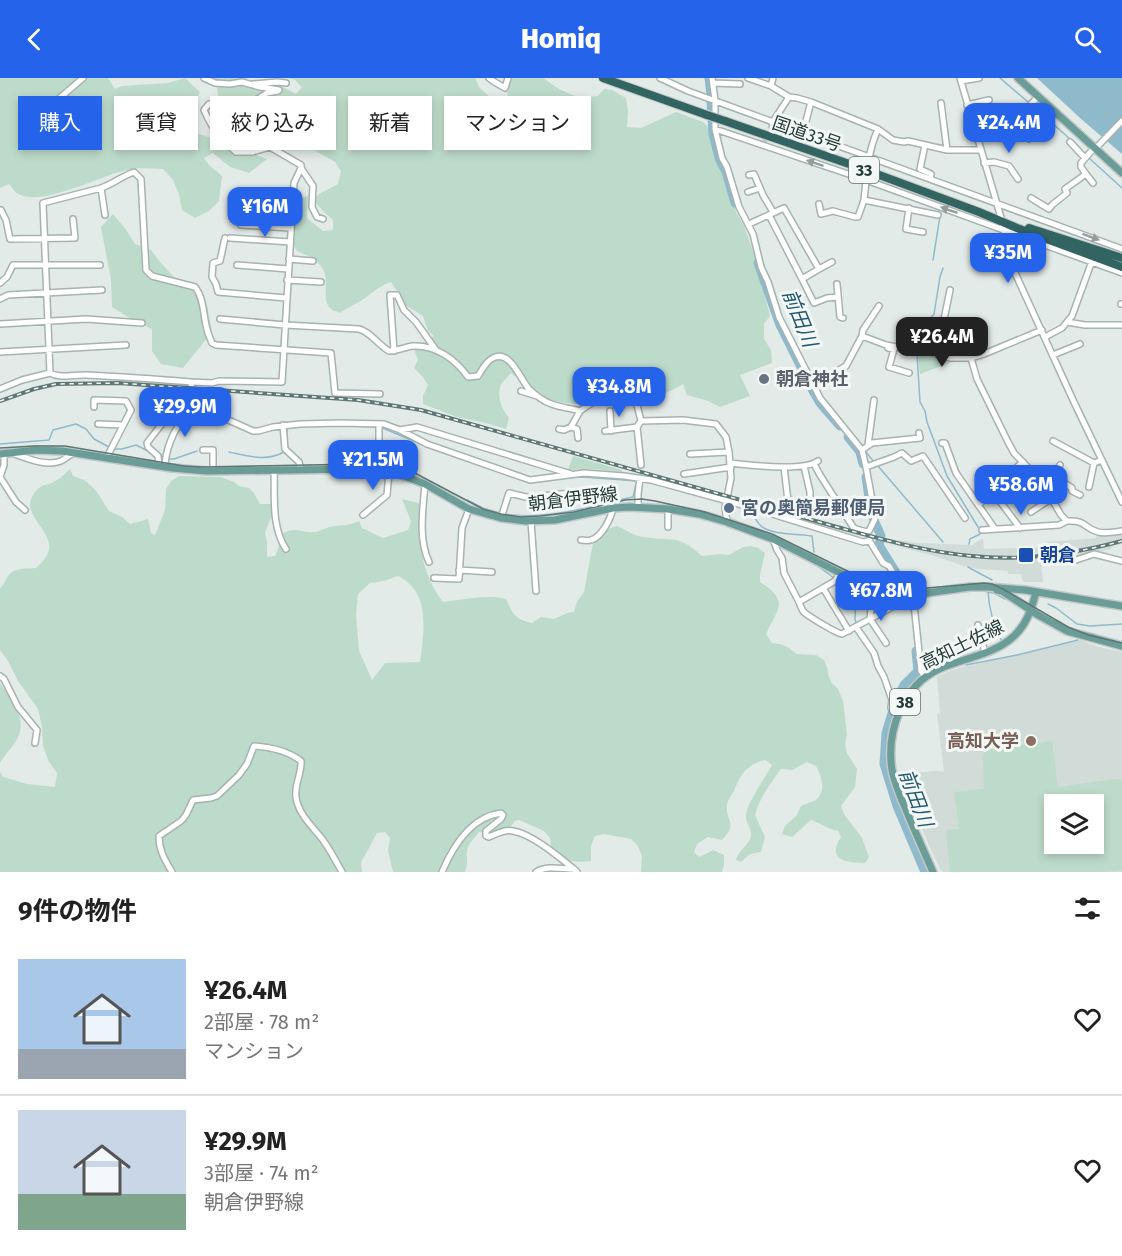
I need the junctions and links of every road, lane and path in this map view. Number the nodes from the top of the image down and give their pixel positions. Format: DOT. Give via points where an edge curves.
graph roads {
  1 [pos="83,78"];
  2 [pos="204,78"];
  3 [pos="489,78"];
  4 [pos="508,78"];
  5 [pos="603,78"];
  6 [pos="660,78"];
  7 [pos="748,78"];
  8 [pos="773,78"];
  9 [pos="979,78"];
  10 [pos="1018,78"];
  11 [pos="712,80"];
  12 [pos="960,80"];
  13 [pos="286,83"];
  14 [pos="249,84"];
  15 [pos="740,84"];
  16 [pos="771,86"];
  17 [pos="62,96"];
  18 [pos="789,97"];
  19 [pos="1038,97"];
  20 [pos="715,100"];
  21 [pos="989,100"];
  22 [pos="811,102"];
  23 [pos="941,103"];
  24 [pos="968,105"];
  25 [pos="995,113"];
  26 [pos="806,121"];
  27 [pos="972,121"];
  28 [pos="1122,121"];
  29 [pos="772,122"];
  30 [pos="715,129"];
  31 [pos="878,129"];
  32 [pos="1002,131"];
  33 [pos="977,138"];
  34 [pos="1029,140"];
  35 [pos="1070,142"];
  36 [pos="925,146"];
  37 [pos="1096,148"];
  38 [pos="947,150"];
  39 [pos="980,150"];
  40 [pos="868,158"];
  41 [pos="1084,158"];
  42 [pos="984,163"];
  43 [pos="301,168"];
  44 [pos="867,171"];
  45 [pos="1122,173"];
  46 [pos="1086,174"];
  47 [pos="749,175"];
  48 [pos="930,179"];
  49 [pos="1018,179"];
  50 [pos="866,180"];
  51 [pos="1093,183"];
  52 [pos="101,188"];
  53 [pos="760,188"];
  54 [pos="748,192"];
  55 [pos="1031,198"];
  56 [pos="864,200"];
  57 [pos="996,203"];
  58 [pos="819,204"];
  59 [pos="909,208"];
  60 [pos="1,210"];
  61 [pos="771,214"];
  62 [pos="105,215"];
  63 [pos="938,215"];
  64 [pos="74,219"];
  65 [pos="323,219"];
  66 [pos="1002,221"];
  67 [pos="749,224"];
  68 [pos="241,225"];
  69 [pos="290,228"];
  70 [pos="1004,231"];
  71 [pos="923,232"];
  72 [pos="45,238"];
  73 [pos="290,242"];
  74 [pos="1122,249"];
  75 [pos="1122,258"];
  76 [pos="289,260"];
  77 [pos="313,261"];
  78 [pos="1092,261"];
  79 [pos="832,262"];
  80 [pos="46,265"];
  81 [pos="100,265"];
  82 [pos="237,265"];
  83 [pos="1122,267"];
  84 [pos="288,269"];
  85 [pos="819,269"];
  86 [pos="1122,273"];
  87 [pos="802,279"];
  88 [pos="287,280"];
  89 [pos="321,282"];
  90 [pos="0,283"];
  91 [pos="837,284"];
  92 [pos="102,290"];
  93 [pos="950,290"];
  94 [pos="47,293"];
  95 [pos="838,297"];
  96 [pos="286,298"];
  97 [pos="0,299"];
  98 [pos="879,306"];
  99 [pos="843,318"];
  100 [pos="220,319"];
  101 [pos="48,321"];
  102 [pos="142,322"];
  103 [pos="1067,322"];
  104 [pos="0,324"];
  105 [pos="285,325"];
  106 [pos="1122,325"];
  107 [pos="1042,330"];
  108 [pos="969,332"];
  109 [pos="862,337"];
  110 [pos="1045,337"];
  111 [pos="1080,344"];
  112 [pos="126,345"];
  113 [pos="50,350"];
  114 [pos="436,350"];
  115 [pos="284,351"];
  116 [pos="394,351"];
  117 [pos="0,352"];
  118 [pos="938,354"];
  119 [pos="1053,355"];
  120 [pos="970,358"];
  121 [pos="50,372"];
  122 [pos="909,373"];
  123 [pos="191,382"];
  124 [pos="811,382"];
  125 [pos="0,389"];
  126 [pos="521,391"];
  127 [pos="380,394"];
  128 [pos="538,397"];
  129 [pos="874,400"];
  130 [pos="94,407"];
  131 [pos="580,411"];
  132 [pos="610,411"];
  133 [pos="194,415"];
  134 [pos="641,421"];
  135 [pos="98,424"];
  136 [pos="379,424"];
  137 [pos="123,425"];
  138 [pos="160,425"];
  139 [pos="284,425"];
  140 [pos="571,427"];
  141 [pos="637,427"];
  142 [pos="559,429"];
  143 [pos="400,430"];
  144 [pos="919,433"];
  145 [pos="578,438"];
  146 [pos="1053,441"];
  147 [pos="942,443"];
  148 [pos="868,445"];
  149 [pos="203,450"];
  150 [pos="213,450"];
  151 [pos="222,450"];
  152 [pos="862,450"];
  153 [pos="109,451"];
  154 [pos="75,452"];
  155 [pos="729,452"];
  156 [pos="5,454"];
  157 [pos="690,454"];
  158 [pos="1102,460"];
  159 [pos="162,461"];
  160 [pos="1023,462"];
  161 [pos="1094,463"];
  162 [pos="641,465"];
  163 [pos="730,465"];
  164 [pos="1060,465"];
  165 [pos="784,466"];
  166 [pos="804,466"];
  167 [pos="866,466"];
  168 [pos="301,469"];
  169 [pos="362,469"];
  170 [pos="274,470"];
  171 [pos="213,471"];
  172 [pos="389,472"];
  173 [pos="571,474"];
  174 [pos="684,474"];
  175 [pos="0,477"];
  176 [pos="640,478"];
  177 [pos="1008,481"];
  178 [pos="1062,482"];
  179 [pos="1076,482"];
  180 [pos="425,484"];
  181 [pos="1089,487"];
  182 [pos="1072,488"];
  183 [pos="1080,495"];
  184 [pos="1051,496"];
  185 [pos="726,500"];
  186 [pos="788,501"];
  187 [pos="1122,502"];
  188 [pos="810,504"];
  189 [pos="978,505"];
  190 [pos="638,507"];
  191 [pos="613,508"];
  192 [pos="470,509"];
  193 [pos="668,509"];
  194 [pos="25,510"];
  195 [pos="603,510"];
  196 [pos="1031,512"];
  197 [pos="363,515"];
  198 [pos="501,518"];
  199 [pos="965,518"];
  200 [pos="531,521"];
  201 [pos="1067,521"];
  202 [pos="727,522"];
  203 [pos="668,527"];
  204 [pos="1020,528"];
  205 [pos="995,529"];
  206 [pos="982,530"];
  207 [pos="1122,531"];
  208 [pos="867,532"];
  209 [pos="773,539"];
  210 [pos="581,540"];
  211 [pos="870,541"];
  212 [pos="286,549"];
  213 [pos="1073,561"];
  214 [pos="1122,561"];
  215 [pos="429,562"];
  216 [pos="459,570"];
  217 [pos="492,572"];
  218 [pos="840,573"];
  219 [pos="434,578"];
  220 [pos="988,586"];
  221 [pos="823,588"];
  222 [pos="873,589"];
  223 [pos="536,591"];
  224 [pos="1036,592"];
  225 [pos="909,595"];
  226 [pos="799,602"];
  227 [pos="1122,606"];
  228 [pos="1031,610"];
  229 [pos="870,619"];
  230 [pos="978,625"];
  231 [pos="856,627"];
  232 [pos="849,631"];
  233 [pos="886,643"];
  234 [pos="1122,646"];
  235 [pos="985,653"];
  236 [pos="0,676"];
  237 [pos="926,678"];
  238 [pos="895,712"];
  239 [pos="35,743"];
  240 [pos="575,871"];
  241 [pos="172,872"];
  242 [pos="342,872"];
  243 [pos="442,872"];
  244 [pos="536,872"];
  245 [pos="933,872"];
  1 -- 17 [label="street"];
  2 -- 14 [label="street" via="215,83"];
  3 -- 4 [label="street" via="505,88"];
  5 -- 44 [label="highway, 国道33号 / 33, bridge"];
  6 -- 20 [label="street"];
  7 -- 16 [label="street"];
  8 -- 16 [label="street"];
  9 -- 12 [label="street"];
  10 -- 19 [label="main road"];
  11 -- 15 [label="street"];
  11 -- 20 [label="street"];
  12 -- 24 [label="street"];
  13 -- 14 [label="street"];
  14 -- 43 [label="street" via="279,90 267,93 240,111 209,104 204,110 213,129 236,152 270,147"];
  16 -- 18 [label="street"];
  18 -- 22 [label="street"];
  18 -- 29 [label="street"];
  19 -- 34 [label="street" via="1022,112 1041,127"];
  19 -- 37 [label="main road"];
  20 -- 29 [label="street"];
  20 -- 30 [label="street"];
  21 -- 24 [label="street"];
  22 -- 26 [label="street"];
  22 -- 31 [label="street"];
  23 -- 38 [label="street"];
  24 -- 27 [label="street"];
  25 -- 27 [label="street"];
  27 -- 33 [label="street"];
  28 -- 37 [label="street"];
  29 -- 40 [label="street"];
  50 -- 30 [label="street, one-way"];
  30 -- 67 [label="street" via="739,207"];
  31 -- 36 [label="street" via="893,140"];
  31 -- 40 [label="street"];
  32 -- 33 [label="street"];
  33 -- 39 [label="street"];
  35 -- 41 [label="street"];
  36 -- 38 [label="street"];
  36 -- 48 [label="street" via="920,169 931,174"];
  37 -- 41 [label="street"];
  37 -- 45 [label="main road"];
  38 -- 39 [label="street"];
  39 -- 42 [label="street"];
  40 -- 44 [label="street"];
  40 -- 48 [label="street"];
  41 -- 46 [label="street" via="1081,167"];
  42 -- 49 [label="street" via="1009,166"];
  42 -- 57 [label="street"];
  43 -- 65 [label="street" via="313,186 312,207 316,217"];
  43 -- 69 [label="street" via="294,183"];
  44 -- 50 [label="street"];
  44 -- 66 [label="highway, 国道33号 / 33"];
  46 -- 51 [label="street"];
  46 -- 55 [label="street" via="1065,189 1067,193 1049,209"];
  47 -- 53 [label="street" via="754,174"];
  48 -- 57 [label="street"];
  50 -- 56 [label="street"];
  70 -- 50 [label="street, one-way"];
  52 -- 62 [label="street"];
  52 -- 72 [label="street" via="43,203"];
  52 -- 115 [label="street" via="134,172 141,178 146,270 152,276 195,287 212,343"];
  53 -- 54 [label="street"];
  53 -- 61 [label="street"];
  56 -- 58 [label="street" via="855,218 833,211 821,214"];
  56 -- 59 [label="street"];
  57 -- 66 [label="street"];
  57 -- 74 [label="street, one-way"];
  59 -- 63 [label="street"];
  59 -- 71 [label="street" via="906,229"];
  60 -- 72 [label="street" via="10,239"];
  61 -- 67 [label="street"];
  61 -- 85 [label="street" via="784,208"];
  61 -- 87 [label="street"];
  64 -- 72 [label="street" via="75,238"];
  66 -- 70 [label="street"];
  66 -- 75 [label="highway, 国道33号 / 33"];
  66 -- 83 [label="highway, 国道33号 / 33"];
  67 -- 124 [label="street" via="779,317"];
  68 -- 69 [label="street"];
  69 -- 73 [label="street"];
  70 -- 78 [label="street"];
  70 -- 107 [label="street" via="1010,262"];
  72 -- 80 [label="street"];
  73 -- 76 [label="street"];
  73 -- 96 [label="street" via="228,238 220,261 213,263 212,277 218,292"];
  76 -- 77 [label="street"];
  76 -- 84 [label="street"];
  78 -- 86 [label="street"];
  78 -- 103 [label="street"];
  79 -- 85 [label="street"];
  80 -- 81 [label="street"];
  80 -- 90 [label="street" via="13,265"];
  80 -- 94 [label="street"];
  82 -- 84 [label="street"];
  84 -- 88 [label="street"];
  85 -- 87 [label="street"];
  87 -- 95 [label="street" via="814,303"];
  88 -- 89 [label="street"];
  88 -- 96 [label="street"];
  91 -- 95 [label="street"];
  92 -- 94 [label="street"];
  93 -- 118 [label="street"];
  94 -- 97 [label="street"];
  94 -- 101 [label="street"];
  95 -- 99 [label="street"];
  96 -- 105 [label="street"];
  98 -- 109 [label="street"];
  100 -- 105 [label="street"];
  101 -- 102 [label="street"];
  101 -- 104 [label="street"];
  101 -- 113 [label="street"];
  103 -- 106 [label="street"];
  103 -- 110 [label="street"];
  105 -- 115 [label="street"];
  105 -- 116 [label="street" via="359,329 383,348"];
  107 -- 110 [label="street"];
  107 -- 120 [label="street"];
  108 -- 120 [label="street"];
  109 -- 118 [label="street"];
  109 -- 122 [label="street" via="894,348 889,367"];
  109 -- 124 [label="street" via="846,366"];
  110 -- 119 [label="street"];
  111 -- 119 [label="street"];
  112 -- 113 [label="street"];
  113 -- 117 [label="street"];
  113 -- 121 [label="street"];
  114 -- 116 [label="street" via="414,346"];
  114 -- 116 [label="street" via="404,310 398,295 390,295"];
  114 -- 128 [label="street" via="471,378 478,376 493,357 503,357"];
  115 -- 123 [label="street" via="282,382"];
  115 -- 127 [label="street" via="331,353 335,393"];
  118 -- 120 [label="street"];
  119 -- 158 [label="street"];
  120 -- 160 [label="street" via="1008,442"];
  121 -- 123 [label="street" via="56,376 81,374"];
  121 -- 125 [label="street"];
  123 -- 133 [label="street"];
  124 -- 152 [label="street"];
  126 -- 128 [label="street"];
  128 -- 131 [label="street" via="551,405"];
  129 -- 148 [label="street"];
  130 -- 137 [label="street" via="94,400 126,401 130,410"];
  131 -- 134 [label="street" via="597,399 628,394 636,401"];
  131 -- 140 [label="street"];
  132 -- 141 [label="street" via="608,431"];
  133 -- 139 [label="street" via="215,414 257,431"];
  133 -- 159 [label="street" via="184,420 174,434"];
  134 -- 141 [label="street"];
  134 -- 155 [label="street" via="716,424 726,437"];
  135 -- 137 [label="street"];
  136 -- 139 [label="street"];
  136 -- 143 [label="street"];
  136 -- 169 [label="street" via="379,455 363,462"];
  137 -- 153 [label="street"];
  138 -- 159 [label="street" via="147,444"];
  139 -- 168 [label="street" via="285,449"];
  140 -- 142 [label="street"];
  140 -- 145 [label="street" via="577,429"];
  141 -- 162 [label="street"];
  143 -- 173 [label="street" via="417,427"];
  143 -- 173 [label="street" via="427,444 530,480"];
  144 -- 148 [label="street" via="920,438"];
  146 -- 161 [label="street"];
  147 -- 189 [label="street" via="945,442 956,473"];
  148 -- 152 [label="street"];
  149 -- 150 [label="street"];
  150 -- 151 [label="street"];
  150 -- 171 [label="street"];
  152 -- 167 [label="street"];
  153 -- 154 [label="main road, 朝倉伊野線"];
  153 -- 159 [label="main road, 朝倉伊野線"];
  154 -- 156 [label="main road, 朝倉伊野線"];
  154 -- 156 [label="street" via="59,462"];
  155 -- 157 [label="street"];
  155 -- 163 [label="street"];
  156 -- 175 [label="street"];
  158 -- 161 [label="street"];
  158 -- 187 [label="street"];
  159 -- 171 [label="main road, 朝倉伊野線" via="189,470"];
  160 -- 177 [label="street" via="1005,477"];
  160 -- 184 [label="street"];
  161 -- 181 [label="street"];
  163 -- 165 [label="street"];
  163 -- 174 [label="street"];
  163 -- 185 [label="street"];
  164 -- 178 [label="street" via="1055,473"];
  165 -- 166 [label="street"];
  165 -- 186 [label="street"];
  166 -- 188 [label="street"];
  166 -- 208 [label="street" via="816,463 853,527"];
  167 -- 199 [label="street" via="902,453 911,461 923,456"];
  167 -- 208 [label="street" via="874,520"];
  168 -- 169 [label="main road, 朝倉伊野線"];
  168 -- 170 [label="main road, 朝倉伊野線"];
  169 -- 172 [label="main road, 朝倉伊野線"];
  170 -- 171 [label="main road, 朝倉伊野線"];
  170 -- 212 [label="street" via="277,524"];
  172 -- 180 [label="main road, 朝倉伊野線"];
  172 -- 197 [label="street" via="387,495"];
  173 -- 176 [label="street"];
  175 -- 194 [label="street"];
  176 -- 185 [label="street"];
  176 -- 190 [label="street"];
  178 -- 182 [label="street"];
  178 -- 184 [label="street"];
  179 -- 182 [label="street"];
  180 -- 192 [label="main road, 朝倉伊野線"];
  180 -- 215 [label="street" via="423,542"];
  182 -- 183 [label="street"];
  184 -- 196 [label="street"];
  184 -- 201 [label="street"];
  185 -- 202 [label="street"];
  185 -- 211 [label="street"];
  189 -- 204 [label="street" via="993,492"];
  189 -- 205 [label="street"];
  190 -- 191 [label="main road, 朝倉伊野線"];
  190 -- 193 [label="main road, 朝倉伊野線"];
  191 -- 195 [label="main road, 朝倉伊野線"];
  191 -- 210 [label="street" via="596,538"];
  192 -- 198 [label="main road, 朝倉伊野線"];
  192 -- 216 [label="street" via="462,528"];
  193 -- 202 [label="main road, 朝倉伊野線"];
  193 -- 203 [label="street"];
  195 -- 198 [label="street" via="598,490 534,497 509,493"];
  195 -- 200 [label="main road, 朝倉伊野線"];
  198 -- 200 [label="main road, 朝倉伊野線"];
  200 -- 223 [label="street"];
  201 -- 204 [label="street"];
  201 -- 207 [label="street" via="1080,521 1096,532"];
  202 -- 209 [label="main road, 朝倉伊野線"];
  204 -- 205 [label="street"];
  205 -- 206 [label="street"];
  208 -- 211 [label="street"];
  209 -- 218 [label="main road, 朝倉伊野線"];
  209 -- 226 [label="street"];
  211 -- 225 [label="street"];
  213 -- 214 [label="street" via="1094,554"];
  216 -- 217 [label="street"];
  216 -- 219 [label="street" via="459,579"];
  218 -- 221 [label="street"];
  218 -- 222 [label="main road, 朝倉伊野線"];
  220 -- 224 [label="main road, 朝倉伊野線"];
  220 -- 225 [label="main road, 朝倉伊野線"];
  220 -- 228 [label="main road"];
  221 -- 226 [label="street"];
  221 -- 232 [label="street"];
  222 -- 225 [label="main road, 朝倉伊野線"];
  222 -- 229 [label="street"];
  224 -- 227 [label="main road"];
  224 -- 228 [label="main road, 高知土佐線 / 38"];
  225 -- 229 [label="street"];
  225 -- 237 [label="street" via="921,671"];
  226 -- 232 [label="street" via="803,611 833,631"];
  228 -- 234 [label="main road" via="1067,631"];
  228 -- 235 [label="main road, 高知土佐線 / 38" via="1015,636"];
  229 -- 231 [label="street"];
  229 -- 233 [label="street"];
  230 -- 235 [label="street"];
  231 -- 232 [label="street"];
  231 -- 238 [label="street" via="874,653"];
  235 -- 237 [label="main road, 高知土佐線 / 38" via="936,670"];
  236 -- 239 [label="street" via="37,730"];
  237 -- 238 [label="main road, 高知土佐線 / 38"];
  238 -- 245 [label="main road, 高知土佐線 / 38" via="890,746 892,773"];
  240 -- 243 [label="street" via="537,842 513,831 486,836 486,831 501,819 501,813 486,816 464,835"];
  240 -- 244 [label="street" via="546,868"];
  241 -- 242 [label="street" via="162,856 159,836 181,821 193,800 217,796 239,775 254,746 293,754 301,761 296,787 298,805"];
}
